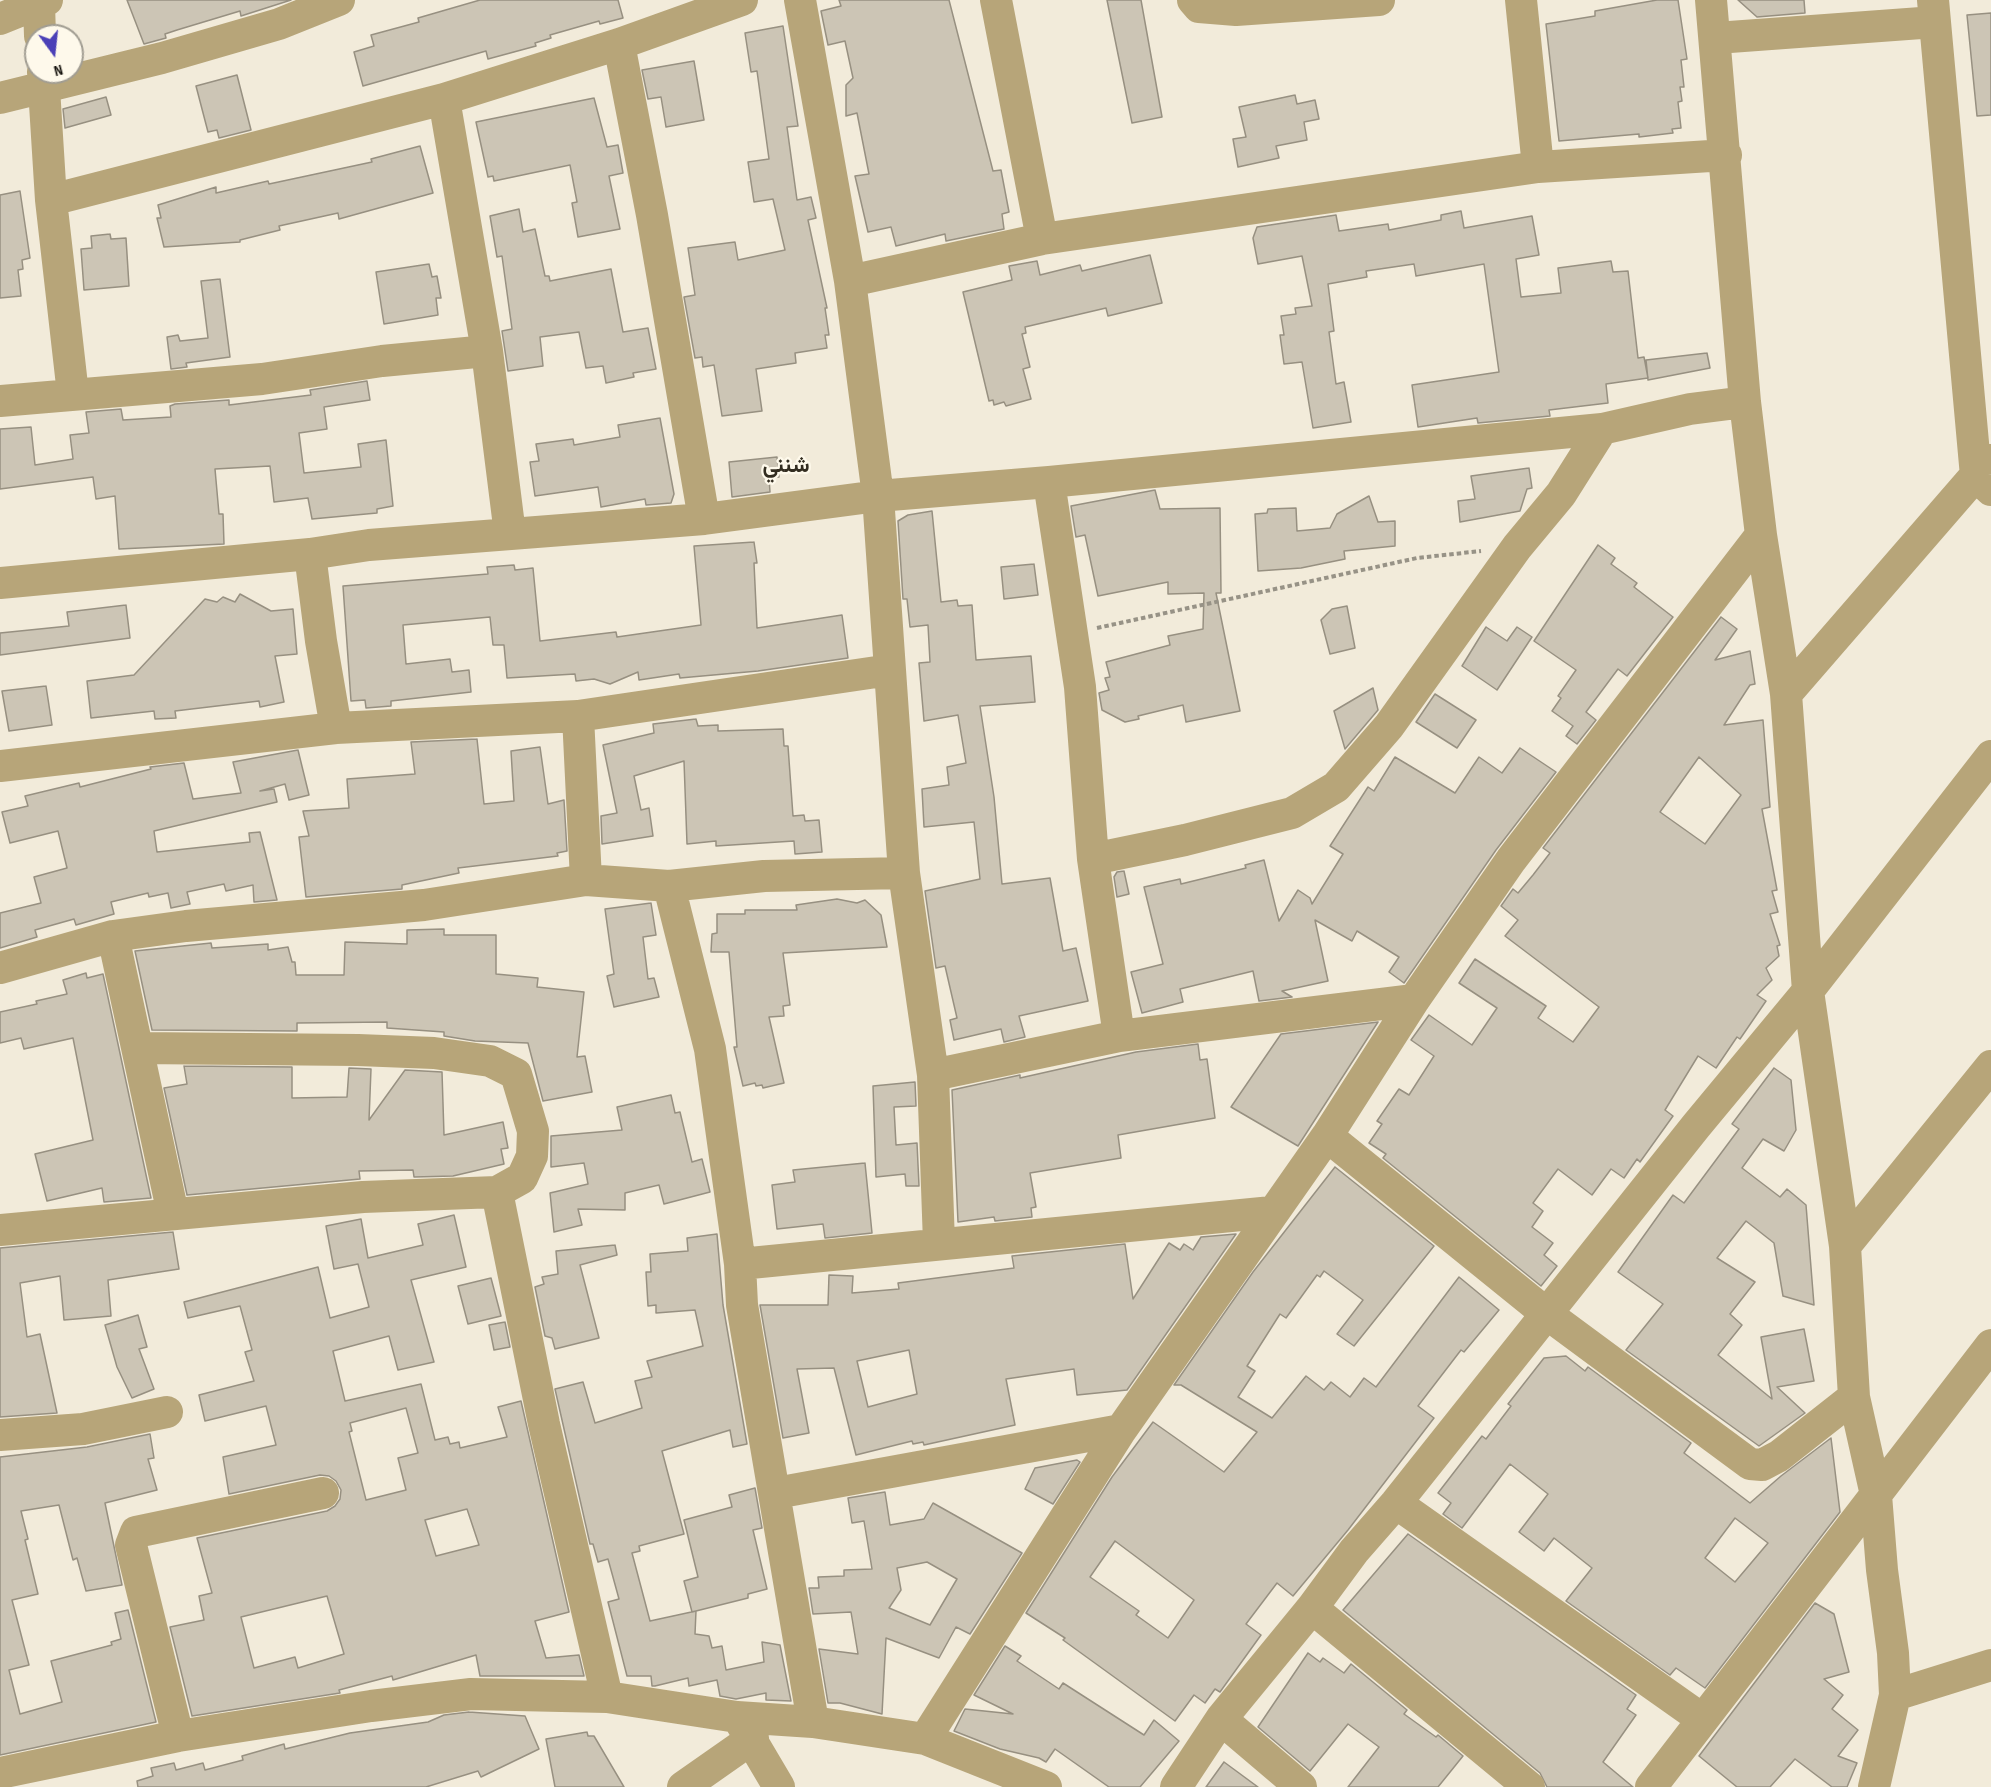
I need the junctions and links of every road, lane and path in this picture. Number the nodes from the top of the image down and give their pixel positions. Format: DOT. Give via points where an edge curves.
graph roads {
  1 [pos="339,0"];
  2 [pos="742,0"];
  3 [pos="800,0"];
  4 [pos="996,0"];
  5 [pos="1193,0"];
  6 [pos="1379,0"];
  7 [pos="1521,0"];
  8 [pos="1711,0"];
  9 [pos="43,2"];
  10 [pos="1934,11"];
  11 [pos="0,19"];
  12 [pos="41,24"];
  13 [pos="1716,38"];
  14 [pos="619,44"];
  15 [pos="84,72"];
  16 [pos="32,84"];
  17 [pos="43,84"];
  18 [pos="0,98"];
  19 [pos="444,99"];
  20 [pos="1726,155"];
  21 [pos="1538,167"];
  22 [pos="51,200"];
  23 [pos="1042,239"];
  24 [pos="850,281"];
  25 [pos="487,351"];
  26 [pos="74,394"];
  27 [pos="0,401"];
  28 [pos="1745,402"];
  29 [pos="1602,429"];
  30 [pos="1986,474"];
  31 [pos="1049,482"];
  32 [pos="878,496"];
  33 [pos="704,519"];
  34 [pos="510,534"];
  35 [pos="1761,535"];
  36 [pos="1517,547"];
  37 [pos="310,554"];
  38 [pos="0,583"];
  39 [pos="1072,630"];
  40 [pos="890,670"];
  41 [pos="1786,694"];
  42 [pos="578,716"];
  43 [pos="336,728"];
  44 [pos="1991,756"];
  45 [pos="0,766"];
  46 [pos="1093,859"];
  47 [pos="904,873"];
  48 [pos="586,880"];
  49 [pos="669,886"];
  50 [pos="113,936"];
  51 [pos="0,968"];
  52 [pos="1808,991"];
  53 [pos="1414,1000"];
  54 [pos="1119,1036"];
  55 [pos="138,1048"];
  56 [pos="1991,1066"];
  57 [pos="933,1075"];
  58 [pos="1327,1136"];
  59 [pos="497,1192"];
  60 [pos="1272,1212"];
  61 [pos="173,1214"];
  62 [pos="0,1230"];
  63 [pos="939,1243"];
  64 [pos="1845,1246"];
  65 [pos="741,1264"];
  66 [pos="1547,1314"];
  67 [pos="1991,1345"];
  68 [pos="1854,1397"];
  69 [pos="167,1412"];
  70 [pos="1121,1430"];
  71 [pos="0,1435"];
  72 [pos="323,1493"];
  73 [pos="776,1493"];
  74 [pos="1876,1495"];
  75 [pos="1396,1503"];
  76 [pos="1312,1608"];
  77 [pos="1991,1665"];
  78 [pos="1895,1695"];
  79 [pos="608,1697"];
  80 [pos="1221,1719"];
  81 [pos="1702,1719"];
  82 [pos="813,1722"];
  83 [pos="745,1728"];
  84 [pos="178,1736"];
  85 [pos="925,1739"];
  86 [pos="0,1773"];
  87 [pos="683,1787"];
  88 [pos="779,1787"];
  89 [pos="1046,1787"];
  90 [pos="1176,1787"];
  91 [pos="1301,1787"];
  92 [pos="1529,1787"];
  93 [pos="1651,1787"];
  94 [pos="1874,1787"];
  1 -- 15 [label="street" via="279,24 162,58"];
  2 -- 14 [label="street"];
  3 -- 24 [label="street"];
  4 -- 23 [label="street"];
  5 -- 6 [label="street" via="1199,7 1236,10"];
  7 -- 21 [label="street"];
  8 -- 13 [label="street"];
  9 -- 11 [label="street"];
  9 -- 12 [label="street"];
  10 -- 13 [label="street"];
  10 -- 30 [label="street"];
  13 -- 20 [label="street"];
  14 -- 19 [label="street"];
  14 -- 33 [label="street"];
  16 -- 18 [label="street"];
  17 -- 22 [label="street"];
  19 -- 22 [label="street"];
  19 -- 25 [label="street"];
  20 -- 21 [label="street"];
  20 -- 28 [label="street"];
  21 -- 23 [label="street"];
  22 -- 26 [label="street"];
  23 -- 24 [label="street"];
  24 -- 32 [label="street"];
  25 -- 26 [label="street" via="382,361 262,380"];
  25 -- 34 [label="street"];
  26 -- 27 [label="street"];
  28 -- 29 [label="street" via="1690,409"];
  28 -- 35 [label="street"];
  29 -- 31 [label="street"];
  29 -- 36 [label="street" via="1561,494"];
  30 -- 41 [label="street"];
  31 -- 32 [label="street"];
  31 -- 39 [label="street"];
  32 -- 33 [label="street"];
  32 -- 40 [label="street"];
  33 -- 34 [label="street"];
  34 -- 37 [label="street" via="369,545"];
  35 -- 41 [label="street"];
  35 -- 53 [label="street" via="1511,860"];
  36 -- 39 [label="path" via="1417,558 1112,627"];
  36 -- 46 [label="street" via="1389,726 1336,787 1292,813"];
  37 -- 38 [label="street"];
  37 -- 43 [label="street"];
  39 -- 46 [label="street"];
  40 -- 42 [label="street"];
  40 -- 47 [label="street"];
  41 -- 52 [label="street"];
  42 -- 43 [label="street"];
  42 -- 48 [label="street"];
  43 -- 45 [label="street"];
  44 -- 52 [label="street"];
  46 -- 54 [label="street"];
  47 -- 49 [label="street" via="764,876"];
  47 -- 57 [label="street"];
  48 -- 49 [label="street"];
  48 -- 50 [label="street" via="424,905"];
  49 -- 65 [label="street" via="710,1049"];
  50 -- 51 [label="street"];
  50 -- 55 [label="street"];
  52 -- 64 [label="street"];
  52 -- 66 [label="street"];
  53 -- 54 [label="street"];
  53 -- 58 [label="street"];
  54 -- 57 [label="street"];
  55 -- 59 [label="street" via="412,1052 490,1061 516,1074 533,1131 532,1156 522,1178"];
  55 -- 61 [label="street"];
  56 -- 64 [label="street"];
  57 -- 63 [label="street"];
  58 -- 60 [label="street"];
  58 -- 66 [label="street"];
  59 -- 61 [label="street" via="363,1197"];
  59 -- 79 [label="street" via="544,1424"];
  60 -- 63 [label="street"];
  60 -- 70 [label="street"];
  61 -- 62 [label="street"];
  63 -- 65 [label="street"];
  64 -- 68 [label="street"];
  65 -- 73 [label="street" via="742,1305"];
  66 -- 68 [label="street" via="1750,1464 1762,1465 1779,1456"];
  66 -- 75 [label="street"];
  67 -- 74 [label="street"];
  68 -- 74 [label="street"];
  69 -- 71 [label="street" via="83,1429"];
  70 -- 73 [label="street"];
  70 -- 85 [label="street"];
  72 -- 84 [label="street" via="136,1532 130,1545"];
  73 -- 82 [label="street"];
  74 -- 78 [label="street"];
  74 -- 81 [label="street"];
  75 -- 76 [label="street"];
  75 -- 81 [label="street"];
  76 -- 80 [label="street"];
  76 -- 92 [label="street"];
  77 -- 78 [label="street"];
  78 -- 94 [label="street"];
  79 -- 83 [label="street"];
  79 -- 84 [label="street" via="471,1694"];
  80 -- 90 [label="street"];
  80 -- 91 [label="street"];
  81 -- 93 [label="street"];
  82 -- 83 [label="street"];
  82 -- 85 [label="street"];
  83 -- 87 [label="street"];
  83 -- 88 [label="street"];
  84 -- 86 [label="street"];
  85 -- 89 [label="street"];
}
